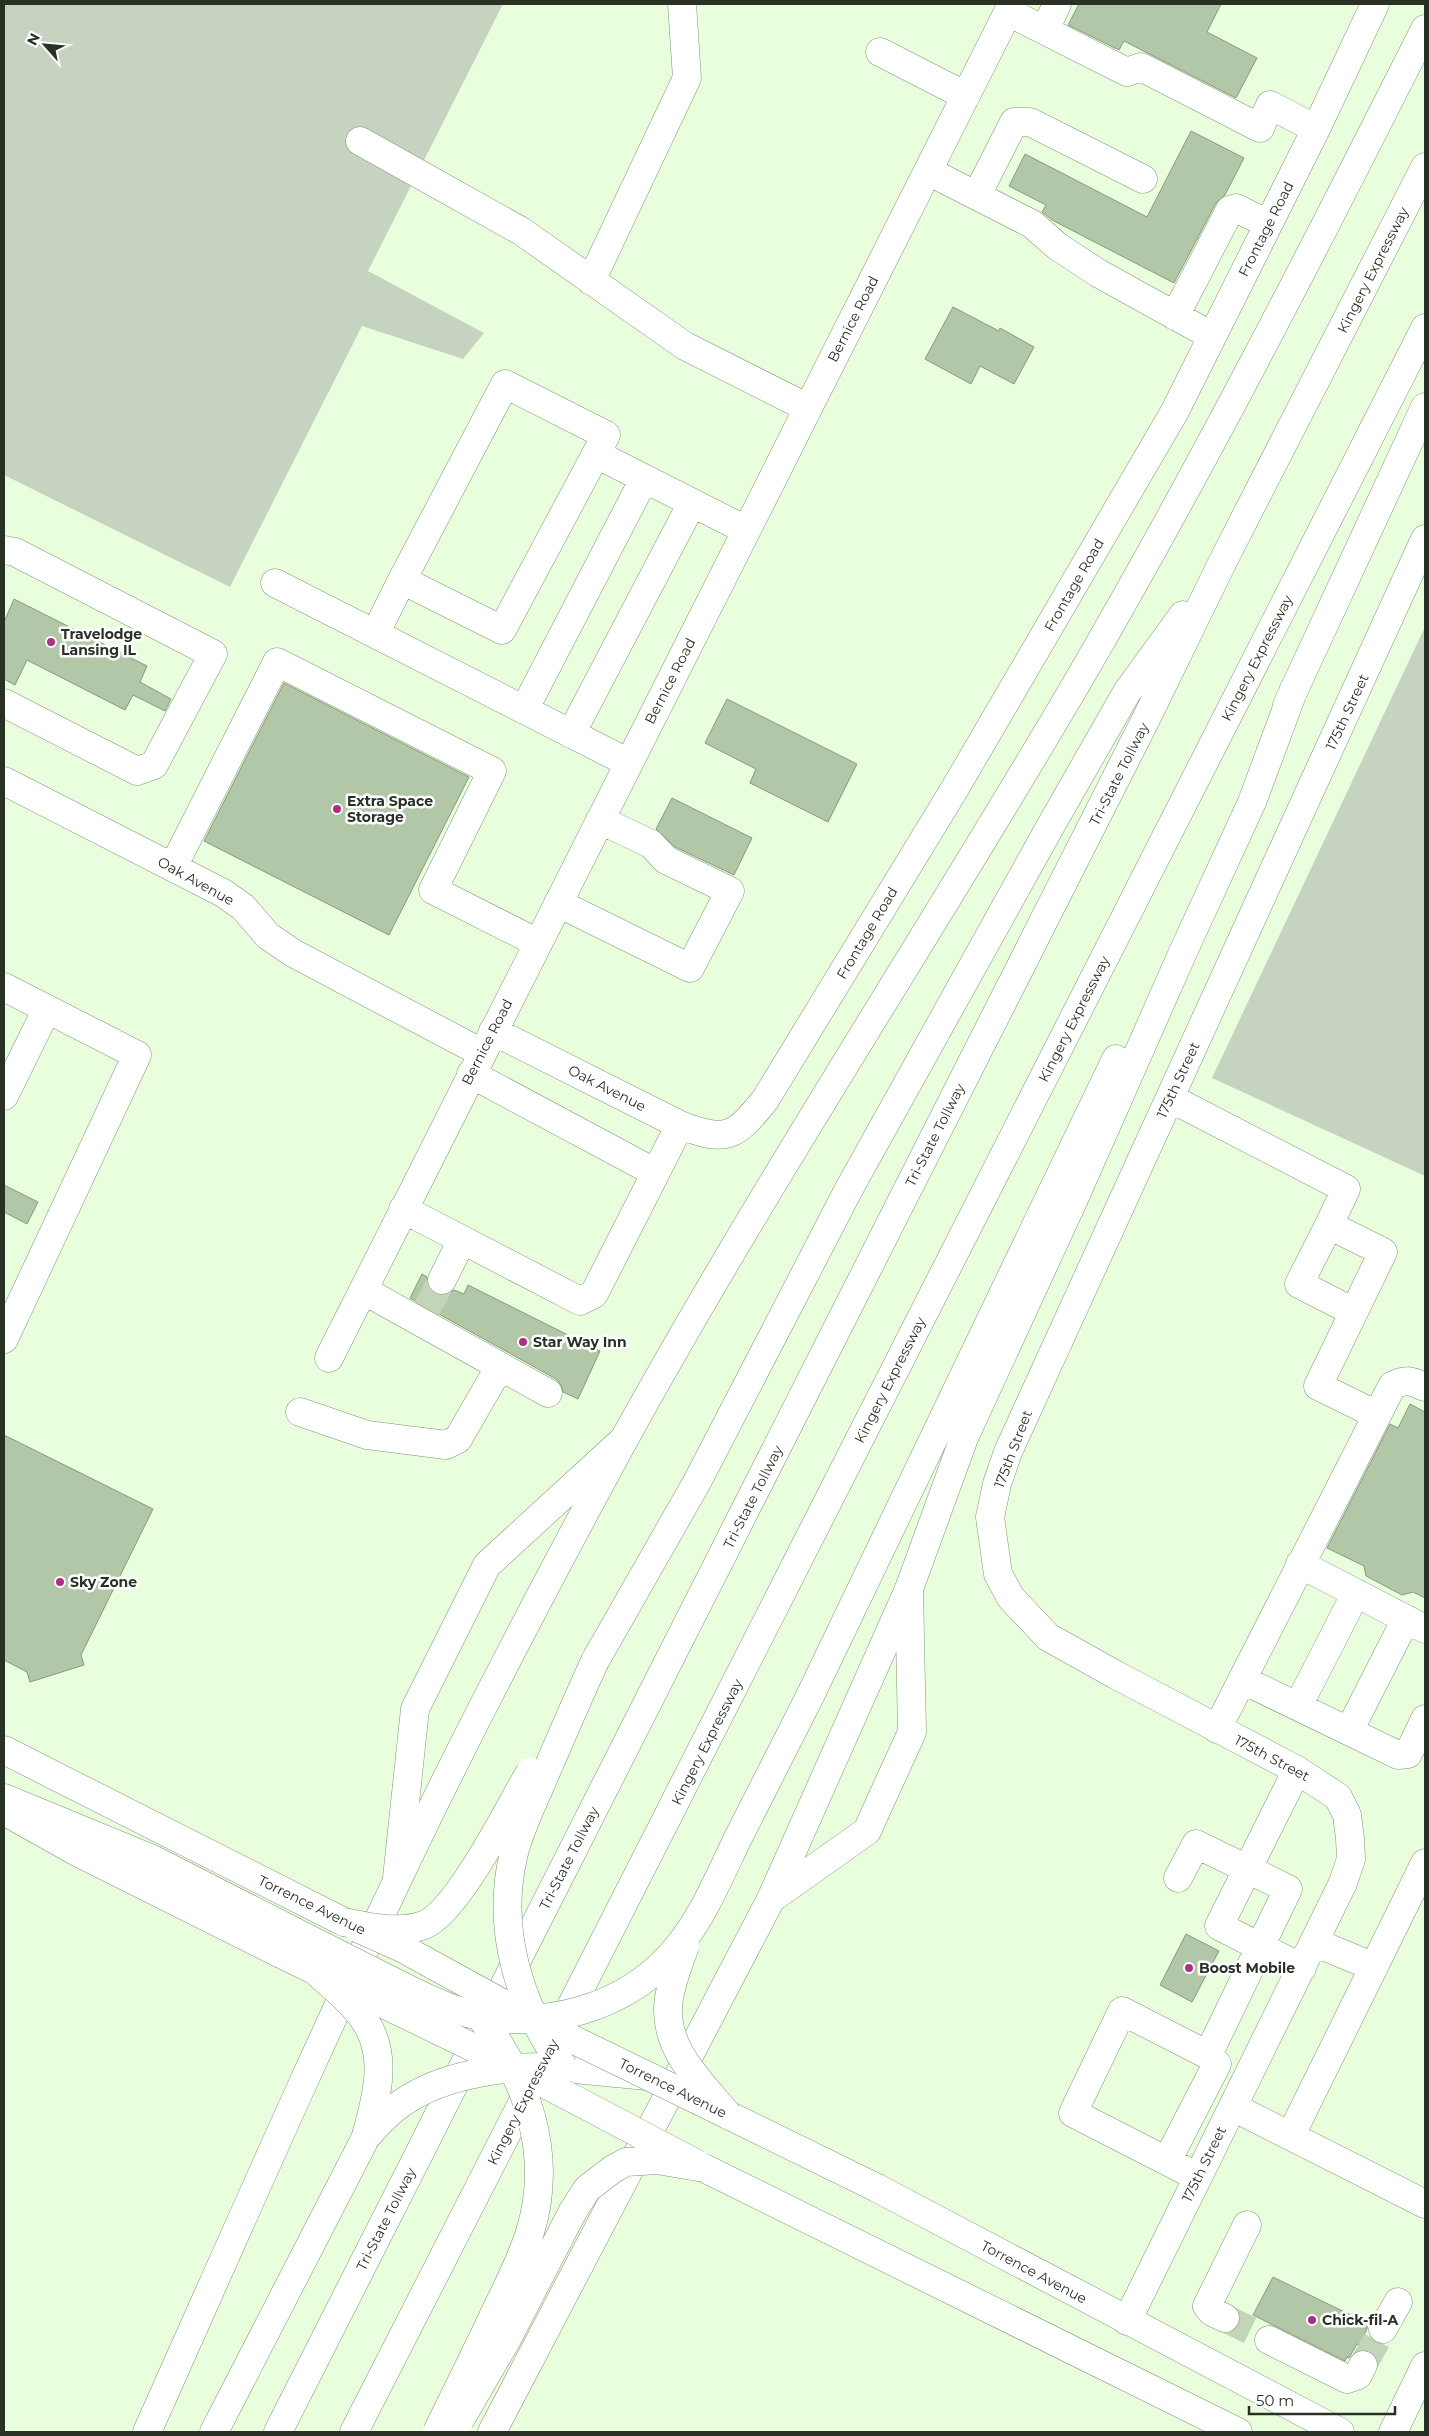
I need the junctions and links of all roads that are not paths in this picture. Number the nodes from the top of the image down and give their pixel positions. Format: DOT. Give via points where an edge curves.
graph roads {
  1 [pos="682,4"];
  2 [pos="1058,4"];
  3 [pos="1376,4"];
  4 [pos="1010,8"];
  5 [pos="1425,29"];
  6 [pos="1045,30"];
  7 [pos="880,52"];
  8 [pos="966,96"];
  9 [pos="1316,129"];
  10 [pos="360,141"];
  11 [pos="1425,167"];
  12 [pos="928,170"];
  13 [pos="1142,179"];
  14 [pos="977,195"];
  15 [pos="1268,224"];
  16 [pos="591,280"];
  17 [pos="1175,316"];
  18 [pos="1425,328"];
  19 [pos="1212,336"];
  20 [pos="1425,407"];
  21 [pos="808,408"];
  22 [pos="596,454"];
  23 [pos="644,479"];
  24 [pos="692,503"];
  25 [pos="746,530"];
  26 [pos="1425,539"];
  27 [pos="4,550"];
  28 [pos="1224,559"];
  29 [pos="402,580"];
  30 [pos="276,583"];
  31 [pos="375,634"];
  32 [pos="1294,690"];
  33 [pos="4,703"];
  34 [pos="524,710"];
  35 [pos="571,734"];
  36 [pos="629,763"];
  37 [pos="4,781"];
  38 [pos="600,820"];
  39 [pos="173,867"];
  40 [pos="558,903"];
  41 [pos="538,943"];
  42 [pos="4,987"];
  43 [pos="46,1009"];
  44 [pos="482,1053"];
  45 [pos="4,1096"];
  46 [pos="1170,1098"];
  47 [pos="680,1125"];
  48 [pos="724,1134"];
  49 [pos="656,1174"];
  50 [pos="403,1209"];
  51 [pos="1329,1225"];
  52 [pos="462,1240"];
  53 [pos="442,1280"];
  54 [pos="363,1290"];
  55 [pos="1354,1312"];
  56 [pos="4,1337"];
  57 [pos="328,1358"];
  58 [pos="500,1366"];
  59 [pos="1425,1387"];
  60 [pos="548,1394"];
  61 [pos="300,1412"];
  62 [pos="1377,1415"];
  63 [pos="625,1439"];
  64 [pos="1300,1564"];
  65 [pos="909,1589"];
  66 [pos="1356,1593"];
  67 [pos="1416,1624"];
  68 [pos="595,1661"];
  69 [pos="1243,1680"];
  70 [pos="1298,1706"];
  71 [pos="1425,1719"];
  72 [pos="1217,1729"];
  73 [pos="1349,1731"];
  74 [pos="4,1750"];
  75 [pos="1297,1770"];
  76 [pos="4,1798"];
  77 [pos="4,1811"];
  78 [pos="1425,1863"];
  79 [pos="1248,1869"];
  80 [pos="1178,1878"];
  81 [pos="397,1881"];
  82 [pos="771,1899"];
  83 [pos="344,1922"];
  84 [pos="692,1929"];
  85 [pos="1314,1942"];
  86 [pos="1260,1945"];
  87 [pos="402,1948"];
  88 [pos="1374,1967"];
  89 [pos="1302,1968"];
  90 [pos="318,1973"];
  91 [pos="478,2015"];
  92 [pos="533,2020"];
  93 [pos="1208,2055"];
  94 [pos="512,2067"];
  95 [pos="564,2068"];
  96 [pos="650,2076"];
  97 [pos="1233,2107"];
  98 [pos="728,2115"];
  99 [pos="623,2126"];
  100 [pos="1291,2135"];
  101 [pos="366,2137"];
  102 [pos="1167,2162"];
  103 [pos="704,2168"];
  104 [pos="1198,2177"];
  105 [pos="1425,2204"];
  106 [pos="1247,2225"];
  107 [pos="1398,2302"];
  108 [pos="1225,2318"];
  109 [pos="1127,2321"];
  110 [pos="1383,2329"];
  111 [pos="1268,2340"];
  112 [pos="1363,2366"];
  113 [pos="1425,2366"];
  114 [pos="1208,2426"];
  115 [pos="147,2432"];
  116 [pos="214,2432"];
  117 [pos="278,2432"];
  118 [pos="354,2432"];
  119 [pos="437,2432"];
  120 [pos="453,2432"];
  121 [pos="492,2432"];
  122 [pos="1238,2432"];
  123 [pos="1340,2432"];
  124 [pos="1392,2432"];
  1 -- 16 [label="main road" via="686,78"];
  2 -- 6 [label="main road"];
  3 -- 9 [label="main road, Frontage Road"];
  4 -- 6 [label="main road"];
  4 -- 8 [label="main road, Bernice Road"];
  5 -- 63 [label="main road" via="1274,324 1128,594 986,834 824,1096"];
  6 -- 9 [label="main road" via="1126,72 1141,67 1260,128 1270,106"];
  7 -- 8 [label="main road"];
  8 -- 12 [label="main road, Bernice Road"];
  9 -- 15 [label="main road, Frontage Road"];
  10 -- 16 [label="main road" via="521,231"];
  11 -- 28 [label="main road, Kingery Expressway"];
  12 -- 14 [label="main road"];
  12 -- 21 [label="main road, Bernice Road"];
  13 -- 14 [label="main road" via="1030,122 1018,120 1014,122"];
  14 -- 17 [label="main road" via="1032,224 1057,246 1098,273"];
  15 -- 17 [label="main road" via="1236,208 1230,210"];
  15 -- 19 [label="main road, Frontage Road"];
  16 -- 21 [label="main road" via="685,346"];
  17 -- 19 [label="main road"];
  18 -- 118 [label="main road, Kingery Expressway"];
  19 -- 48 [label="main road, Frontage Road" via="1175,411 959,782 771,1092 745,1125 736,1132"];
  20 -- 32 [label="main road"];
  21 -- 25 [label="main road, Bernice Road"];
  22 -- 23 [label="main road"];
  22 -- 29 [label="main road" via="502,630"];
  22 -- 29 [label="main road" via="606,435 505,384"];
  23 -- 24 [label="main road"];
  23 -- 34 [label="main road"];
  24 -- 25 [label="main road"];
  24 -- 35 [label="main road"];
  25 -- 36 [label="main road, Bernice Road"];
  26 -- 46 [label="main road, 175th Street"];
  27 -- 33 [label="main road" via="15,552 213,654 154,765 137,770"];
  28 -- 68 [label="main road" via="1122,700 850,1187 697,1482"];
  28 -- 117 [label="main road, Tri-State Tollway" via="1146,719"];
  29 -- 31 [label="main road"];
  30 -- 31 [label="main road"];
  31 -- 34 [label="main road"];
  32 -- 65 [label="main road" via="1252,802 964,1438"];
  32 -- 84 [label="main road, bridge" via="810,1696"];
  34 -- 35 [label="main road"];
  35 -- 36 [label="main road"];
  36 -- 38 [label="main road, Bernice Road"];
  37 -- 39 [label="main road, Oak Avenue"];
  38 -- 40 [label="main road, Bernice Road"];
  38 -- 40 [label="main road" via="650,844 666,860 730,891 690,968"];
  39 -- 41 [label="main road" via="277,662 492,771 433,890"];
  39 -- 44 [label="main road, Oak Avenue" via="243,907 268,936 293,954"];
  40 -- 41 [label="main road, Bernice Road"];
  41 -- 44 [label="main road, Bernice Road"];
  42 -- 43 [label="main road"];
  43 -- 45 [label="main road"];
  43 -- 56 [label="main road" via="137,1055"];
  44 -- 47 [label="main road, Oak Avenue"];
  44 -- 49 [label="main road"];
  44 -- 50 [label="main road, Bernice Road"];
  46 -- 51 [label="main road" via="1346,1189"];
  46 -- 72 [label="main road, 175th Street" via="1008,1452 990,1518 998,1574 1011,1598 1048,1637"];
  47 -- 48 [label="main road, Oak Avenue" via="700,1133"];
  47 -- 49 [label="main road"];
  49 -- 52 [label="main road" via="594,1294 580,1301"];
  50 -- 52 [label="main road"];
  50 -- 54 [label="main road, Bernice Road"];
  51 -- 55 [label="main road" via="1383,1252"];
  51 -- 55 [label="main road" via="1299,1284"];
  52 -- 53 [label="main road"];
  54 -- 57 [label="main road, Bernice Road"];
  54 -- 58 [label="main road" via="423,1316"];
  55 -- 62 [label="main road" via="1318,1386"];
  58 -- 60 [label="main road"];
  58 -- 61 [label="main road" via="458,1439 446,1445 367,1435"];
  59 -- 62 [label="main road" via="1410,1380 1401,1380 1392,1386"];
  62 -- 64 [label="main road"];
  63 -- 81 [label="main road" via="523,1629"];
  63 -- 81 [label="main road" via="487,1566 415,1709"];
  64 -- 66 [label="main road"];
  64 -- 69 [label="main road"];
  65 -- 82 [label="main road"];
  65 -- 82 [label="main road" via="912,1732 868,1832"];
  66 -- 67 [label="main road"];
  66 -- 70 [label="main road"];
  67 -- 73 [label="main road"];
  68 -- 83 [label="main road, bridge" via="456,1898 444,1912 433,1921 412,1928"];
  68 -- 92 [label="main road, bridge" via="520,1832 512,1859 508,1894 510,1946"];
  69 -- 70 [label="main road"];
  69 -- 72 [label="main road"];
  70 -- 73 [label="main road"];
  71 -- 73 [label="main road" via="1408,1754 1398,1755"];
  72 -- 75 [label="main road, 175th Street"];
  74 -- 83 [label="main road, Torrence Avenue"];
  75 -- 79 [label="main road"];
  75 -- 85 [label="main road, 175th Street" via="1338,1797 1347,1815 1350,1838 1351,1859 1344,1883"];
  76 -- 91 [label="main road, bridge" via="152,1859 428,1999"];
  77 -- 90 [label="main road, bridge" via="79,1853"];
  78 -- 88 [label="main road"];
  79 -- 80 [label="main road" via="1196,1844"];
  79 -- 86 [label="main road" via="1288,1888"];
  79 -- 86 [label="main road" via="1219,1926"];
  81 -- 115 [label="main road"];
  82 -- 121 [label="main road"];
  83 -- 87 [label="main road, Torrence Avenue, bridge"];
  84 -- 92 [label="main road, bridge" via="664,1963 622,1994 578,2012"];
  84 -- 98 [label="main road, bridge" via="671,1988 668,2028 680,2055"];
  85 -- 88 [label="main road"];
  85 -- 89 [label="main road, 175th Street"];
  86 -- 89 [label="main road"];
  86 -- 93 [label="main road"];
  87 -- 91 [label="main road, bridge" via="455,1990"];
  87 -- 92 [label="main road, Torrence Avenue, bridge"];
  88 -- 100 [label="main road"];
  89 -- 97 [label="main road, 175th Street"];
  90 -- 94 [label="main road, bridge"];
  90 -- 101 [label="main road, bridge" via="353,2006 370,2030 374,2042 379,2068"];
  91 -- 92 [label="main road, bridge"];
  91 -- 94 [label="main road, bridge"];
  92 -- 95 [label="main road, bridge"];
  92 -- 96 [label="main road, Torrence Avenue, bridge"];
  93 -- 102 [label="main road" via="1217,2064"];
  93 -- 102 [label="main road" via="1122,2011 1073,2113"];
  94 -- 95 [label="main road, bridge"];
  94 -- 99 [label="main road, bridge"];
  94 -- 101 [label="main road, bridge" via="459,2079 416,2094 391,2111"];
  94 -- 119 [label="main road, bridge" via="528,2100 534,2125 537,2202 530,2232 514,2273"];
  95 -- 96 [label="main road, bridge"];
  95 -- 99 [label="main road, bridge"];
  96 -- 98 [label="main road, Torrence Avenue, bridge"];
  97 -- 100 [label="main road"];
  97 -- 104 [label="main road, 175th Street"];
  98 -- 109 [label="main road, Torrence Avenue" via="877,2188"];
  99 -- 103 [label="main road, bridge"];
  100 -- 105 [label="main road"];
  101 -- 116 [label="main road"];
  102 -- 104 [label="main road"];
  103 -- 114 [label="main road"];
  103 -- 120 [label="main road, bridge" via="656,2160 626,2162 587,2189"];
  104 -- 109 [label="main road, 175th Street"];
  106 -- 108 [label="main road" via="1207,2306"];
  107 -- 110 [label="main road"];
  109 -- 123 [label="main road, Torrence Avenue"];
  111 -- 112 [label="main road" via="1347,2379 1358,2375"];
  113 -- 124 [label="main road"];
  114 -- 122 [label="main road"];
}
